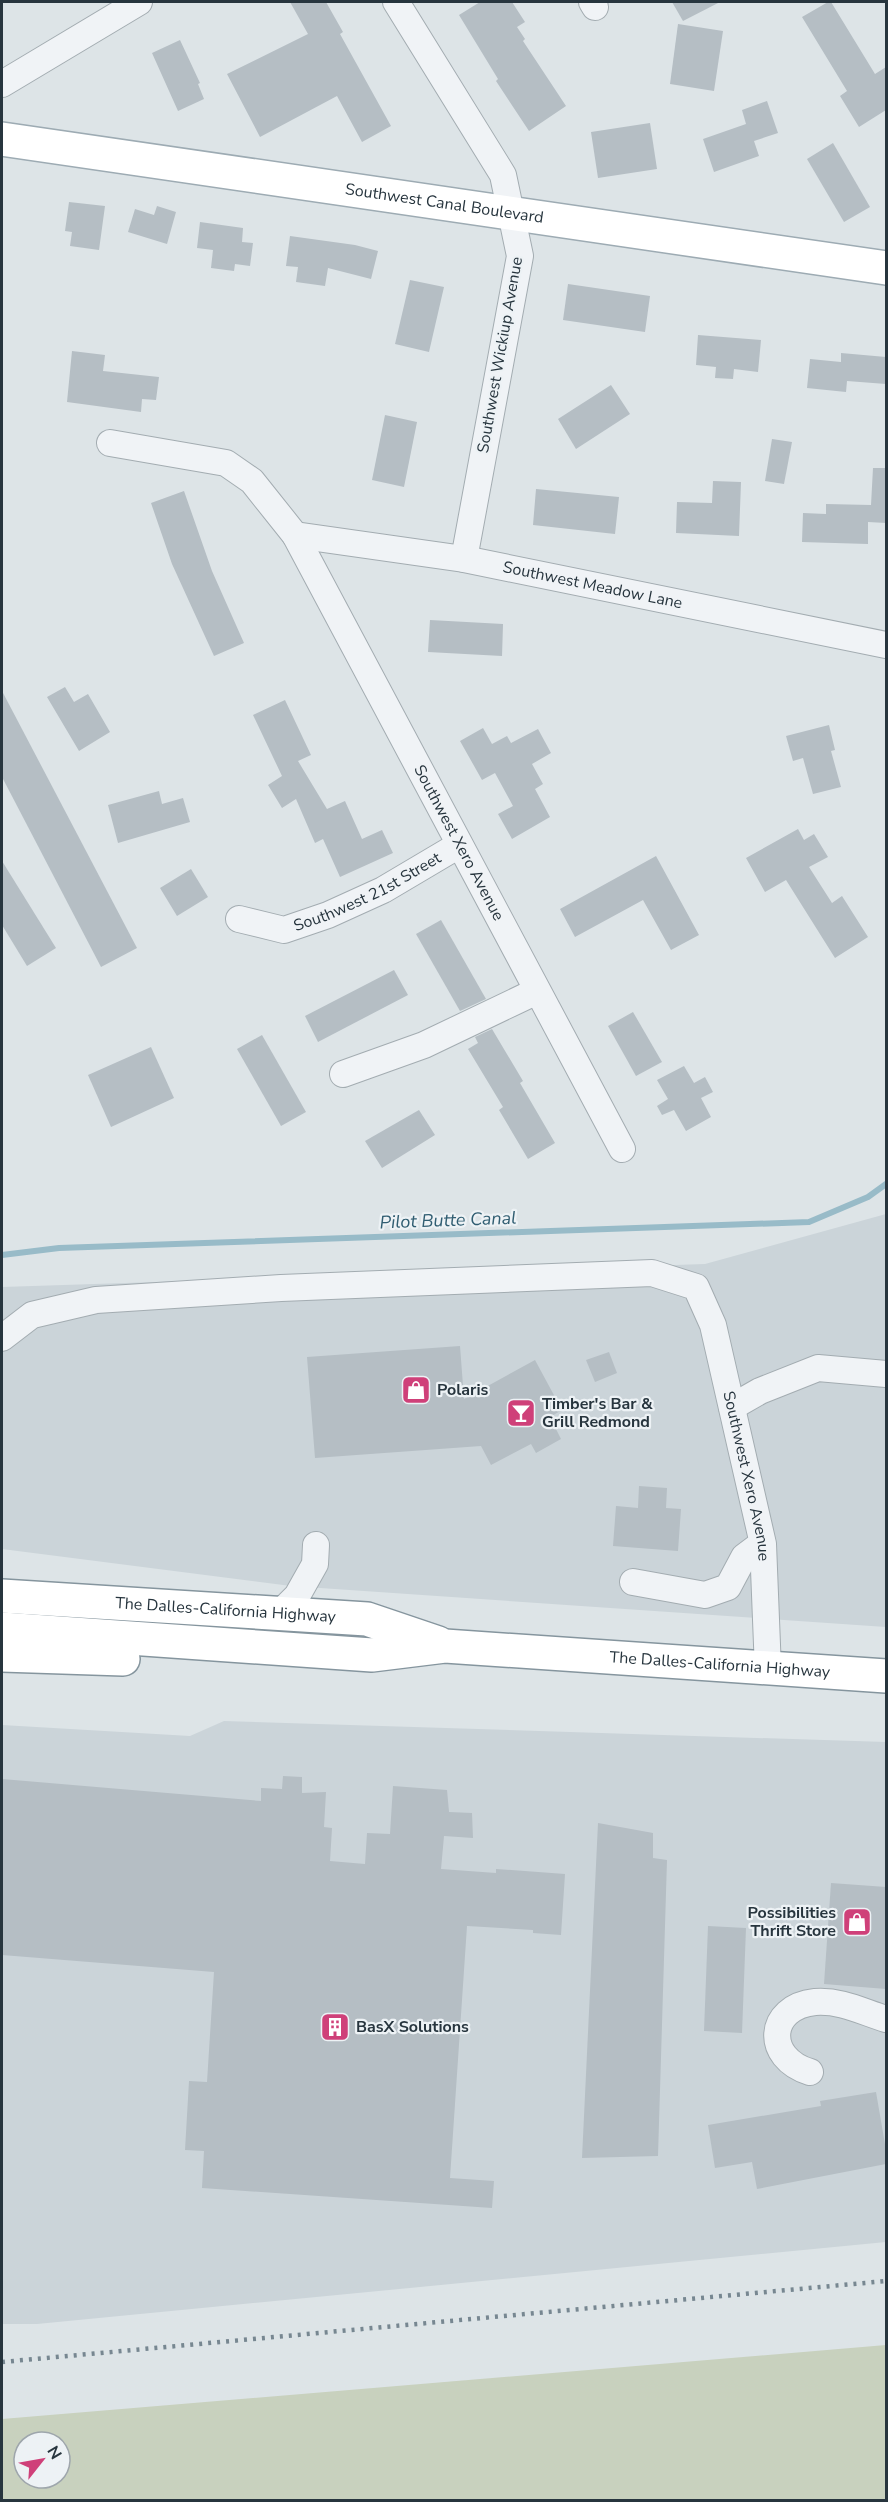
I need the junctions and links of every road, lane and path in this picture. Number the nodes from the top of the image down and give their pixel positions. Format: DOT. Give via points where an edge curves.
graph roads {
  1 [pos="139,2"];
  2 [pos="396,2"];
  3 [pos="2,84"];
  4 [pos="2,139"];
  5 [pos="512,215"];
  6 [pos="886,268"];
  7 [pos="110,443"];
  8 [pos="295,535"];
  9 [pos="464,559"];
  10 [pos="886,645"];
  11 [pos="459,845"];
  12 [pos="239,919"];
  13 [pos="537,991"];
  14 [pos="343,1074"];
  15 [pos="622,1149"];
  16 [pos="2,1338"];
  17 [pos="886,1374"];
  18 [pos="732,1407"];
  19 [pos="316,1545"];
  20 [pos="764,1552"];
  21 [pos="2,1575"];
  22 [pos="633,1582"];
  23 [pos="2,1596"];
  24 [pos="99,1603"];
  25 [pos="279,1614"];
  26 [pos="2,1629"];
  27 [pos="445,1646"];
  28 [pos="285,1649"];
  29 [pos="2,1655"];
  30 [pos="768,1670"];
  31 [pos="886,1677"];
  32 [pos="886,2019"];
  33 [pos="810,2072"];
  1 -- 3 [label="street"];
  2 -- 5 [label="street, Southwest Wickiup Avenue" via="503,175"];
  4 -- 5 [label="main road, Southwest Canal Boulevard"];
  5 -- 6 [label="main road, Southwest Canal Boulevard"];
  5 -- 9 [label="street, Southwest Wickiup Avenue" via="520,256"];
  7 -- 8 [label="street, Southwest Xero Avenue" via="226,463 252,481"];
  8 -- 9 [label="street, Southwest Meadow Lane"];
  8 -- 11 [label="street, Southwest Xero Avenue"];
  9 -- 10 [label="street, Southwest Meadow Lane"];
  11 -- 12 [label="street, Southwest 21st Street" via="383,890 284,930"];
  11 -- 13 [label="street, Southwest Xero Avenue"];
  13 -- 14 [label="street" via="424,1045"];
  13 -- 15 [label="street, Southwest Xero Avenue"];
  16 -- 18 [label="street, Southwest Xero Avenue" via="32,1315 96,1300 281,1288 652,1273 696,1287 714,1326"];
  17 -- 18 [label="street" via="818,1368 759,1391"];
  18 -- 20 [label="street, Southwest Xero Avenue"];
  19 -- 25 [label="street" via="315,1564 297,1596"];
  20 -- 22 [label="street" via="756,1548 744,1557 728,1587 705,1595"];
  20 -- 30 [label="street, Southwest Xero Avenue"];
  21 -- 24 [label="main road"];
  23 -- 24 [label="main road, The Dalles-California Highway"];
  24 -- 25 [label="main road, The Dalles-California Highway"];
  25 -- 27 [label="main road, The Dalles-California Highway" via="367,1619"];
  26 -- 28 [label="main road, The Dalles-California Highway"];
  27 -- 28 [label="main road, The Dalles-California Highway" via="372,1655"];
  27 -- 30 [label="main road, The Dalles-California Highway"];
  28 -- 29 [label="main road" via="184,1662"];
  30 -- 31 [label="main road, The Dalles-California Highway"];
  32 -- 33 [label="street" via="837,2003 815,2002 797,2006 784,2015 776,2037 779,2049 787,2062"];
}
